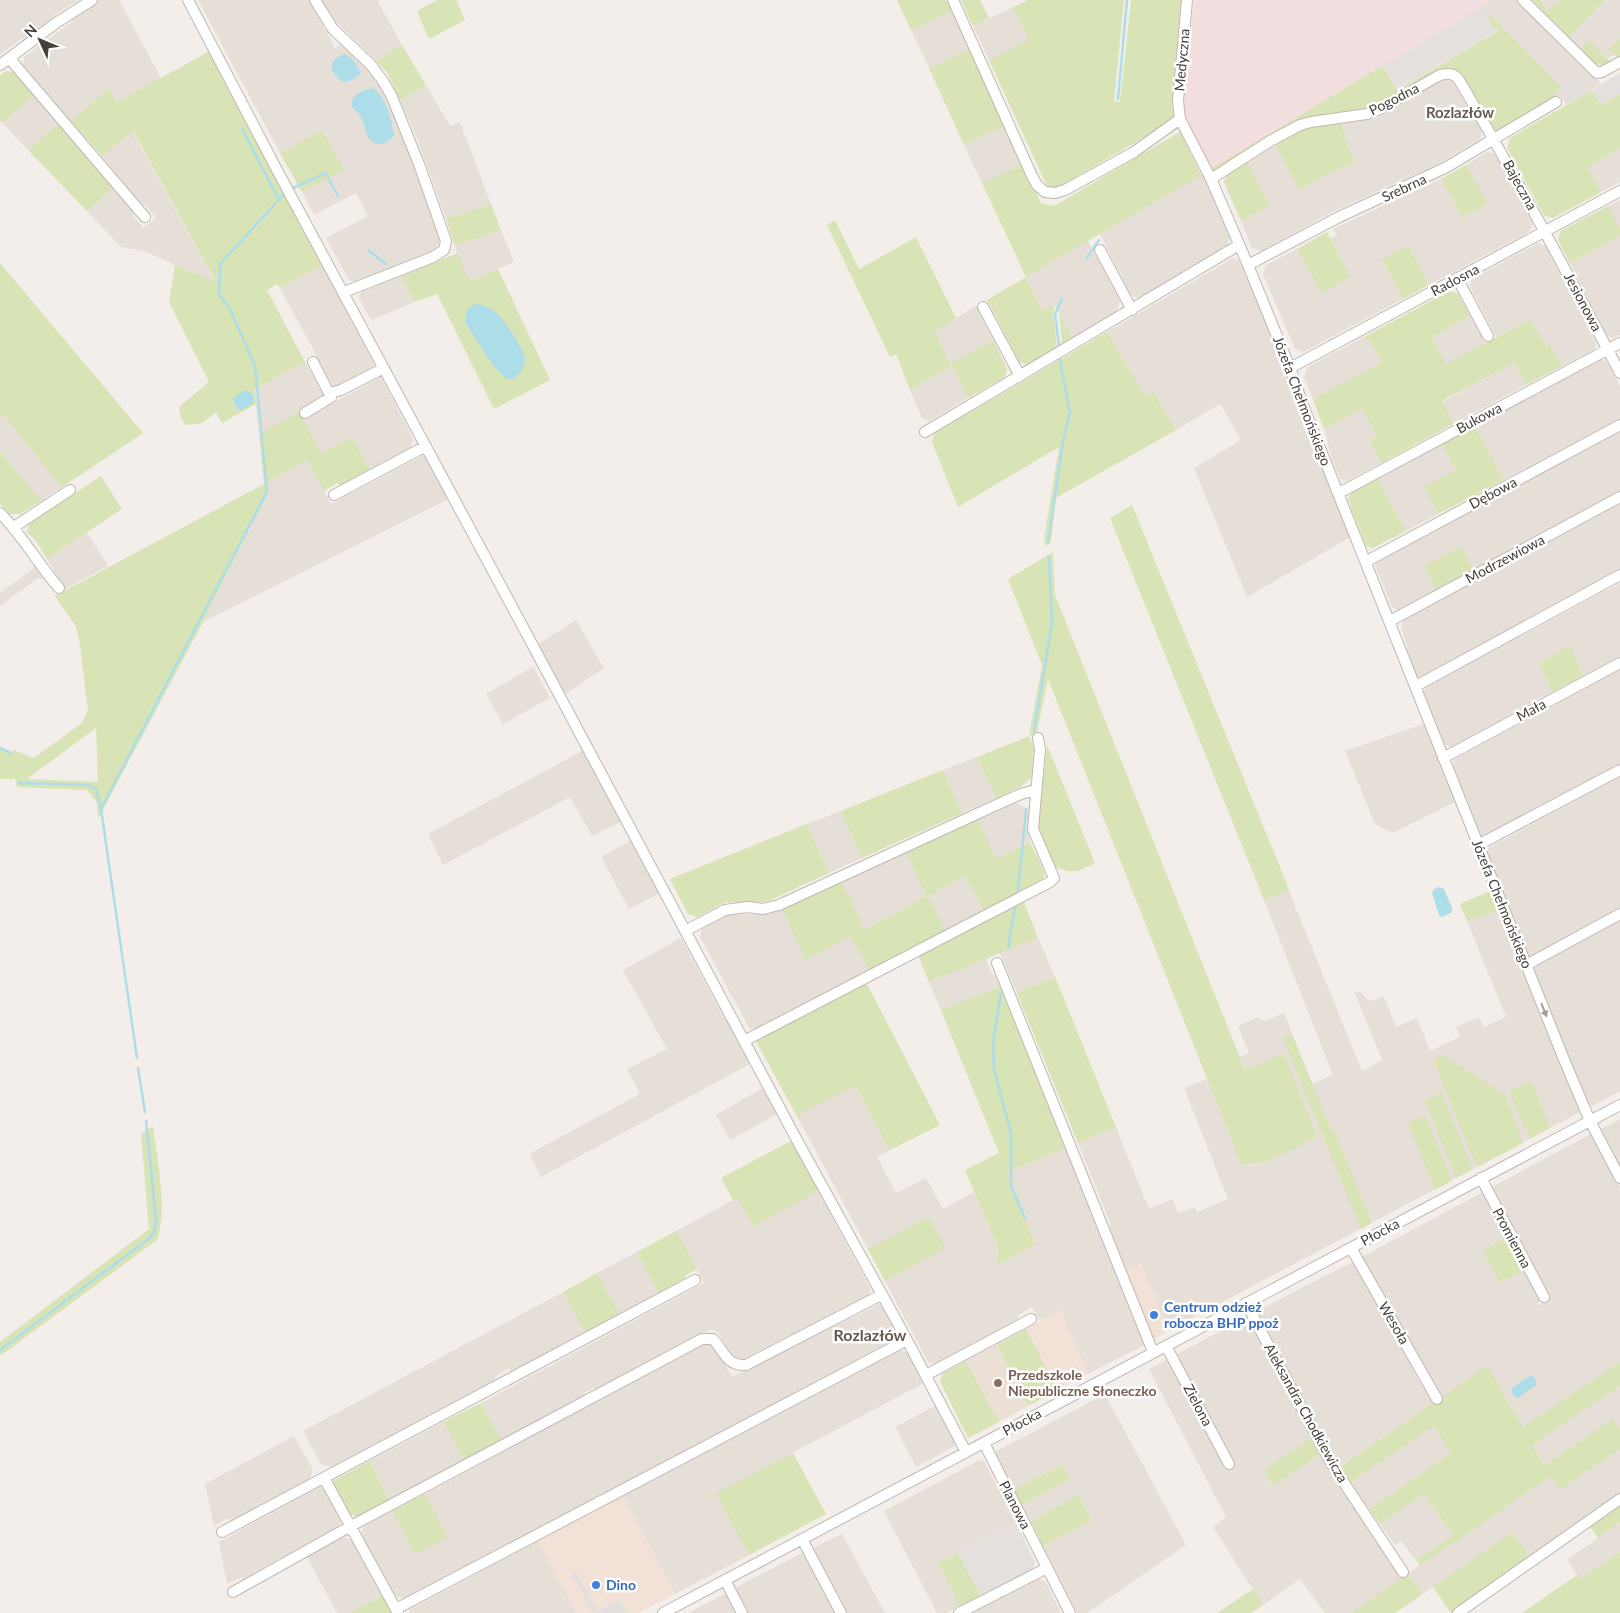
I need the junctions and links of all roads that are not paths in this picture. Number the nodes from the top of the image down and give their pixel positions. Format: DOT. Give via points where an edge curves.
graph roads {
  1 [pos="92,0"];
  2 [pos="188,0"];
  3 [pos="316,0"];
  4 [pos="953,0"];
  5 [pos="1187,0"];
  6 [pos="1523,0"];
  7 [pos="9,58"];
  8 [pos="1620,62"];
  9 [pos="0,65"];
  10 [pos="1556,102"];
  11 [pos="1180,119"];
  12 [pos="1494,139"];
  13 [pos="1211,179"];
  14 [pos="1620,191"];
  15 [pos="145,217"];
  16 [pos="1546,231"];
  17 [pos="1239,245"];
  18 [pos="1100,250"];
  19 [pos="1248,265"];
  20 [pos="1458,278"];
  21 [pos="344,292"];
  22 [pos="983,307"];
  23 [pos="1132,310"];
  24 [pos="1488,336"];
  25 [pos="1620,343"];
  26 [pos="1608,350"];
  27 [pos="313,362"];
  28 [pos="384,368"];
  29 [pos="1290,368"];
  30 [pos="1620,373"];
  31 [pos="1020,376"];
  32 [pos="330,393"];
  33 [pos="304,413"];
  34 [pos="1620,425"];
  35 [pos="925,432"];
  36 [pos="426,446"];
  37 [pos="70,490"];
  38 [pos="1339,493"];
  39 [pos="334,494"];
  40 [pos="1620,497"];
  41 [pos="0,513"];
  42 [pos="14,527"];
  43 [pos="1367,561"];
  44 [pos="1620,576"];
  45 [pos="59,588"];
  46 [pos="1390,621"];
  47 [pos="1620,663"];
  48 [pos="1416,686"];
  49 [pos="1038,738"];
  50 [pos="1443,758"];
  51 [pos="1620,770"];
  52 [pos="1035,790"];
  53 [pos="1478,845"];
  54 [pos="1620,914"];
  55 [pos="685,931"];
  56 [pos="997,963"];
  57 [pos="1526,965"];
  58 [pos="744,1041"];
  59 [pos="1620,1105"];
  60 [pos="1590,1121"];
  61 [pos="1481,1178"];
  62 [pos="1620,1178"];
  63 [pos="1350,1248"];
  64 [pos="695,1280"];
  65 [pos="881,1295"];
  66 [pos="1544,1297"];
  67 [pos="1246,1303"];
  68 [pos="1031,1319"];
  69 [pos="907,1340"];
  70 [pos="1166,1346"];
  71 [pos="1153,1352"];
  72 [pos="926,1375"];
  73 [pos="1437,1399"];
  74 [pos="984,1443"];
  75 [pos="966,1452"];
  76 [pos="1229,1464"];
  77 [pos="324,1478"];
  78 [pos="1620,1499"];
  79 [pos="351,1526"];
  80 [pos="222,1532"];
  81 [pos="802,1539"];
  82 [pos="1047,1568"];
  83 [pos="1403,1572"];
  84 [pos="725,1580"];
  85 [pos="233,1592"];
  86 [pos="397,1611"];
  87 [pos="663,1613"];
  88 [pos="742,1613"];
  89 [pos="841,1613"];
  90 [pos="959,1613"];
  91 [pos="1070,1613"];
  92 [pos="1458,1613"];
  1 -- 7 [label="street" via="56,22"];
  2 -- 21 [label="street"];
  3 -- 21 [label="street" via="333,29 371,66 392,97 446,241 444,250 433,257"];
  4 -- 11 [label="street" via="1032,176 1045,192 1060,192 1091,176 1134,152"];
  5 -- 11 [label="street, Medyczna" via="1178,101"];
  6 -- 8 [label="street" via="1597,74"];
  7 -- 9 [label="street"];
  7 -- 15 [label="street"];
  10 -- 12 [label="street, Srebrna"];
  11 -- 13 [label="street, Józefa Chełmońskiego"];
  12 -- 13 [label="street, Pogodna" via="1459,80 1449,73 1367,114 1300,125"];
  12 -- 16 [label="street, Bajeczna"];
  12 -- 19 [label="street, Srebrna" via="1445,168"];
  13 -- 17 [label="street, Józefa Chełmońskiego"];
  14 -- 16 [label="street, Radosna"];
  16 -- 20 [label="street, Radosna"];
  16 -- 26 [label="street, Jesionowa"];
  17 -- 19 [label="street, Józefa Chełmońskiego"];
  17 -- 23 [label="street"];
  18 -- 23 [label="street"];
  19 -- 29 [label="street, Józefa Chełmońskiego"];
  20 -- 24 [label="street"];
  20 -- 29 [label="street, Radosna"];
  21 -- 28 [label="street"];
  22 -- 31 [label="street"];
  23 -- 31 [label="street"];
  25 -- 26 [label="street, Bukowa"];
  26 -- 30 [label="street, Jesionowa"];
  26 -- 38 [label="street, Bukowa"];
  27 -- 32 [label="street"];
  28 -- 32 [label="street"];
  28 -- 36 [label="street"];
  29 -- 38 [label="street, Józefa Chełmońskiego"];
  31 -- 35 [label="street"];
  32 -- 33 [label="street" via="329,400"];
  34 -- 43 [label="street, Dębowa"];
  36 -- 39 [label="street"];
  36 -- 55 [label="street"];
  37 -- 42 [label="street"];
  38 -- 43 [label="street, Józefa Chełmońskiego"];
  40 -- 46 [label="street, Modrzewiowa"];
  41 -- 42 [label="street"];
  42 -- 45 [label="street"];
  43 -- 46 [label="street, Józefa Chełmońskiego"];
  44 -- 48 [label="street"];
  46 -- 48 [label="street, Józefa Chełmońskiego"];
  47 -- 50 [label="street, Mała"];
  48 -- 50 [label="street, Józefa Chełmońskiego"];
  49 -- 52 [label="street" via="1040,749"];
  50 -- 53 [label="street, Józefa Chełmońskiego"];
  51 -- 53 [label="street"];
  52 -- 55 [label="street" via="779,905 763,909 725,910"];
  52 -- 58 [label="street" via="1033,829 1054,876 1050,882"];
  53 -- 57 [label="street, Józefa Chełmońskiego"];
  54 -- 57 [label="street"];
  55 -- 58 [label="street"];
  56 -- 71 [label="street"];
  57 -- 60 [label="street, Józefa Chełmońskiego, one-way"];
  58 -- 65 [label="street"];
  59 -- 60 [label="street, Płocka"];
  60 -- 61 [label="street, Płocka"];
  60 -- 62 [label="street, Józefa Chełmońskiego"];
  61 -- 63 [label="street, Płocka"];
  61 -- 66 [label="street, Promienna"];
  63 -- 67 [label="street, Płocka"];
  63 -- 73 [label="street, Wesoła"];
  64 -- 77 [label="street"];
  65 -- 69 [label="street"];
  65 -- 79 [label="street" via="746,1365 736,1366 728,1360 713,1339 702,1340"];
  67 -- 70 [label="street, Płocka"];
  67 -- 83 [label="street, Aleksandra Chodkiewicza" via="1331,1463"];
  68 -- 72 [label="street"];
  69 -- 72 [label="street"];
  69 -- 86 [label="street"];
  70 -- 71 [label="street, Płocka"];
  70 -- 76 [label="street, Zielona"];
  71 -- 74 [label="street, Płocka"];
  72 -- 75 [label="street"];
  74 -- 75 [label="street, Płocka"];
  74 -- 82 [label="street, Planowa"];
  75 -- 81 [label="street, Płocka"];
  77 -- 79 [label="street"];
  77 -- 80 [label="street"];
  78 -- 92 [label="street"];
  79 -- 85 [label="street"];
  79 -- 86 [label="street"];
  81 -- 84 [label="street, Płocka"];
  81 -- 89 [label="street"];
  82 -- 90 [label="street"];
  82 -- 91 [label="street, Planowa"];
  84 -- 87 [label="street, Płocka"];
  84 -- 88 [label="street"];
}
